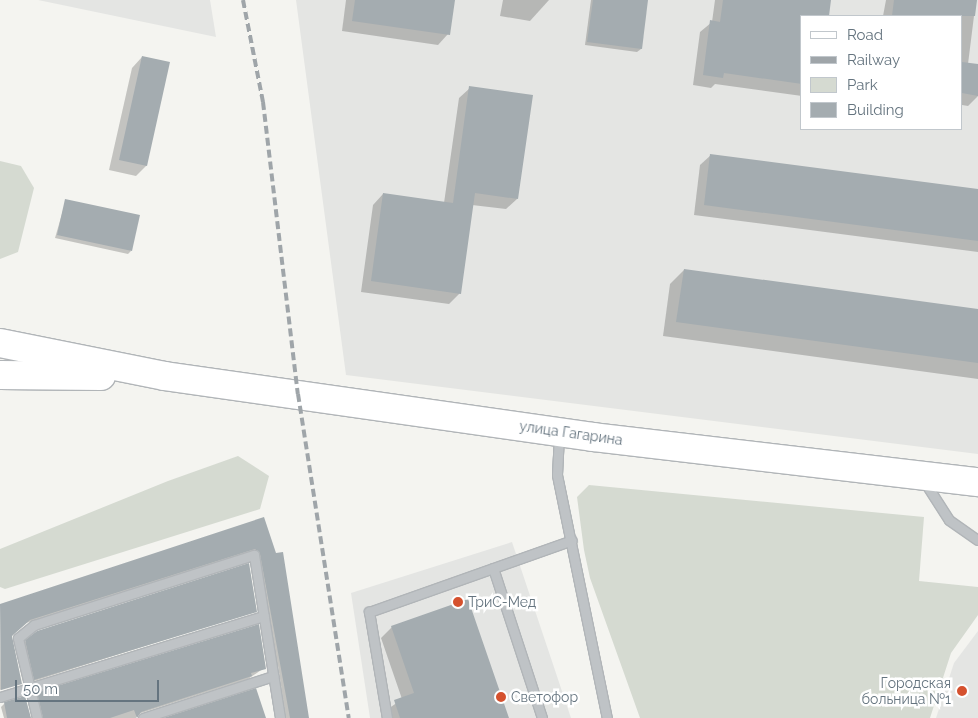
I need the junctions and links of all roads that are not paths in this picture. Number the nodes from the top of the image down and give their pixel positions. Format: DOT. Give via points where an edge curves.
graph roads {
  1 [pos="0,343"];
  2 [pos="0,375"];
  3 [pos="165,376"];
  4 [pos="559,432"];
  5 [pos="920,474"];
  6 [pos="978,482"];
  7 [pos="572,540"];
  8 [pos="978,540"];
  9 [pos="493,568"];
  10 [pos="264,616"];
  11 [pos="273,676"];
  12 [pos="31,690"];
  13 [pos="0,697"];
  14 [pos="38,718"];
  15 [pos="143,718"];
  16 [pos="280,718"];
  17 [pos="387,718"];
  18 [pos="542,718"];
  19 [pos="607,718"];
  1 -- 3 [label="main road"];
  2 -- 3 [label="main road"];
  3 -- 4 [label="main road, улица Гагарина"];
  4 -- 5 [label="main road, улица Гагарина"];
  4 -- 7 [label="lane" via="557,475"];
  5 -- 6 [label="main road, улица Гагарина"];
  5 -- 8 [label="lane" via="949,520"];
  7 -- 9 [label="lane"];
  7 -- 19 [label="lane"];
  9 -- 17 [label="lane" via="368,612"];
  9 -- 18 [label="lane"];
  10 -- 11 [label="lane"];
  10 -- 12 [label="lane"];
  10 -- 12 [label="lane" via="254,555 34,625 18,638"];
  11 -- 15 [label="lane"];
  11 -- 16 [label="lane"];
  12 -- 13 [label="lane"];
  12 -- 14 [label="lane"];
}
